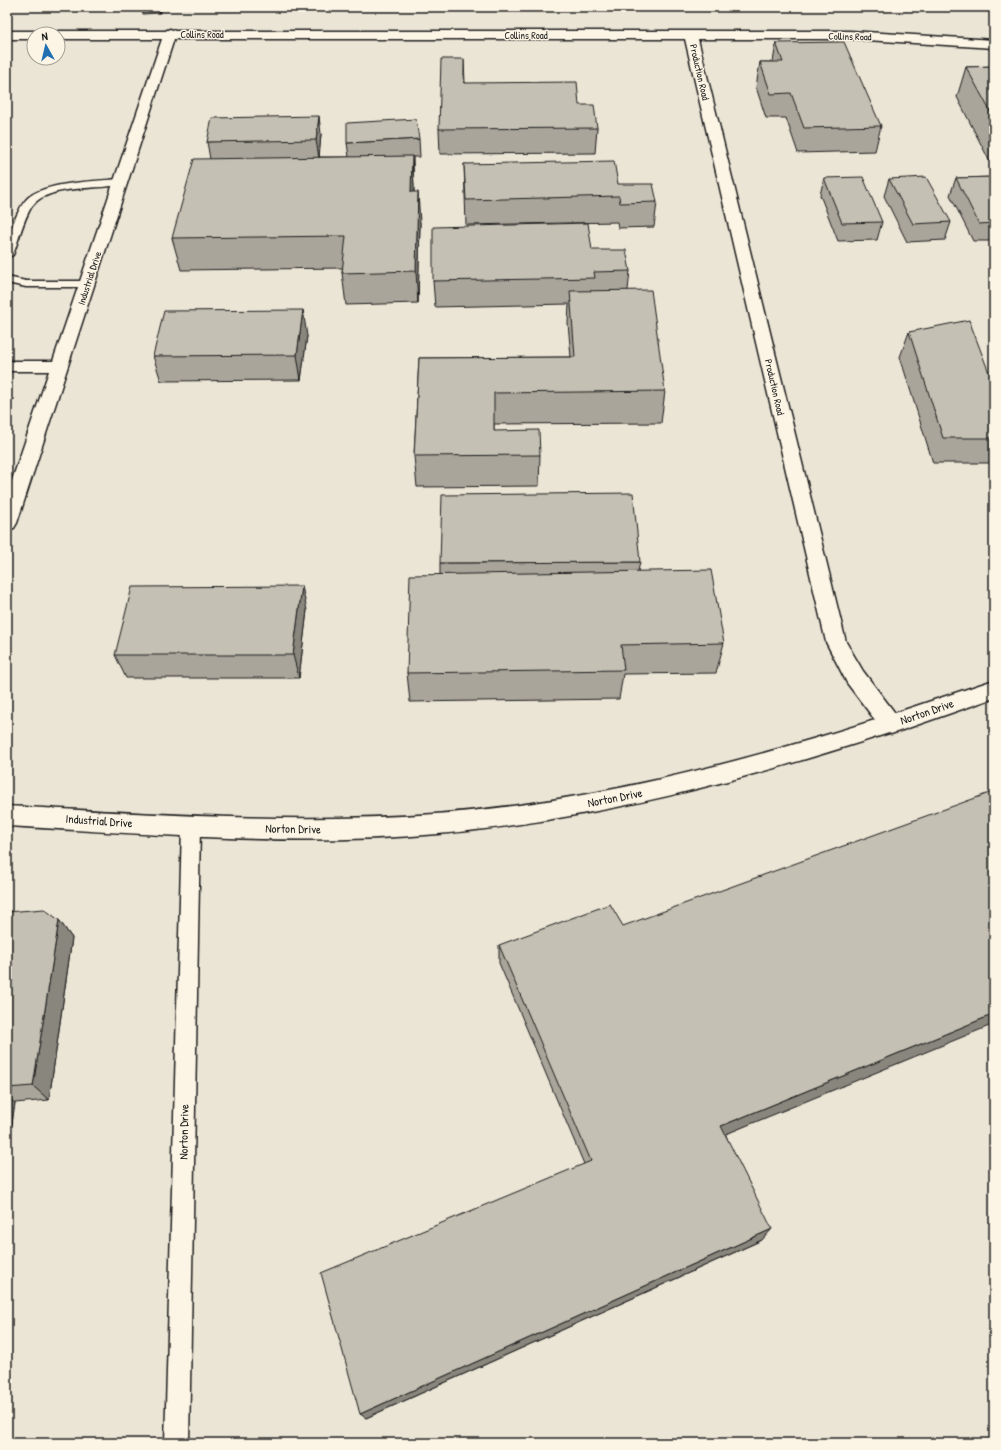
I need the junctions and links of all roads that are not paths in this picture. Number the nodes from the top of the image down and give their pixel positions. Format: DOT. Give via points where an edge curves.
graph roads {
  1 [pos="170,34"];
  2 [pos="7,35"];
  3 [pos="26,35"];
  4 [pos="66,35"];
  5 [pos="691,36"];
  6 [pos="994,44"];
  7 [pos="121,182"];
  8 [pos="7,255"];
  9 [pos="7,280"];
  10 [pos="87,284"];
  11 [pos="7,366"];
  12 [pos="60,366"];
  13 [pos="7,523"];
  14 [pos="994,689"];
  15 [pos="891,725"];
  16 [pos="7,816"];
  17 [pos="191,827"];
  18 [pos="177,1443"];
  1 -- 4 [label="street, Collins Road"];
  1 -- 5 [label="street, Collins Road"];
  1 -- 7 [label="street, Industrial Drive"];
  2 -- 3 [label="street"];
  5 -- 6 [label="street, Collins Road" via="850,35"];
  5 -- 15 [label="street, Production Road" via="836,642 855,677"];
  7 -- 8 [label="lane" via="54,189 40,194 28,203"];
  7 -- 10 [label="street, Industrial Drive"];
  9 -- 10 [label="lane" via="26,284"];
  10 -- 12 [label="street, Industrial Drive"];
  11 -- 12 [label="street"];
  12 -- 13 [label="street, Industrial Drive"];
  14 -- 15 [label="street, Norton Drive"];
  15 -- 17 [label="street, Norton Drive" via="668,788 544,812 438,824 327,830"];
  16 -- 17 [label="street, Industrial Drive"];
  17 -- 18 [label="lane, Norton Drive"];
}
